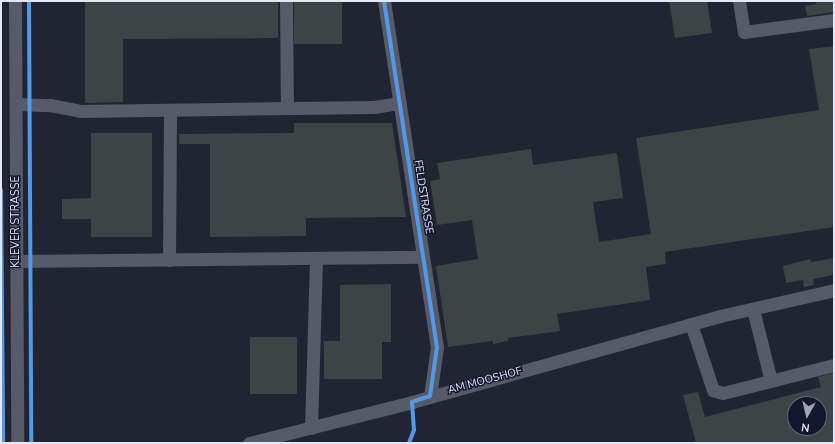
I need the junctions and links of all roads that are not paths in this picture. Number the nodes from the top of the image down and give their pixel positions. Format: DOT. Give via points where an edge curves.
graph roads {
  1 [pos="15,1"];
  2 [pos="286,1"];
  3 [pos="384,1"];
  4 [pos="739,1"];
  5 [pos="834,20"];
  6 [pos="400,103"];
  7 [pos="16,104"];
  8 [pos="288,108"];
  9 [pos="170,110"];
  10 [pos="423,257"];
  11 [pos="316,259"];
  12 [pos="169,260"];
  13 [pos="16,261"];
  14 [pos="834,290"];
  15 [pos="753,309"];
  16 [pos="691,324"];
  17 [pos="834,365"];
  18 [pos="771,381"];
  19 [pos="430,396"];
  20 [pos="311,428"];
  21 [pos="17,443"];
  22 [pos="249,443"];
  1 -- 7 [label="street, KLEVER STRASSE"];
  2 -- 8 [label="street"];
  3 -- 6 [label="street, FELDSTRASSE"];
  4 -- 5 [label="street" via="744,32"];
  6 -- 8 [label="street" via="374,107"];
  6 -- 10 [label="street, FELDSTRASSE"];
  7 -- 9 [label="street" via="50,104 80,111"];
  7 -- 13 [label="street, KLEVER STRASSE"];
  8 -- 9 [label="street"];
  9 -- 12 [label="street"];
  10 -- 11 [label="street"];
  10 -- 19 [label="street, FELDSTRASSE" via="437,347"];
  11 -- 12 [label="street"];
  11 -- 20 [label="street"];
  12 -- 13 [label="street"];
  13 -- 21 [label="street, KLEVER STRASSE"];
  14 -- 15 [label="street, AM MOOSHOF"];
  15 -- 16 [label="street, AM MOOSHOF"];
  15 -- 18 [label="street"];
  16 -- 18 [label="street" via="713,390 723,393"];
  16 -- 19 [label="street, AM MOOSHOF"];
  17 -- 18 [label="street"];
  19 -- 20 [label="street, AM MOOSHOF"];
  20 -- 22 [label="street, AM MOOSHOF"];
}
